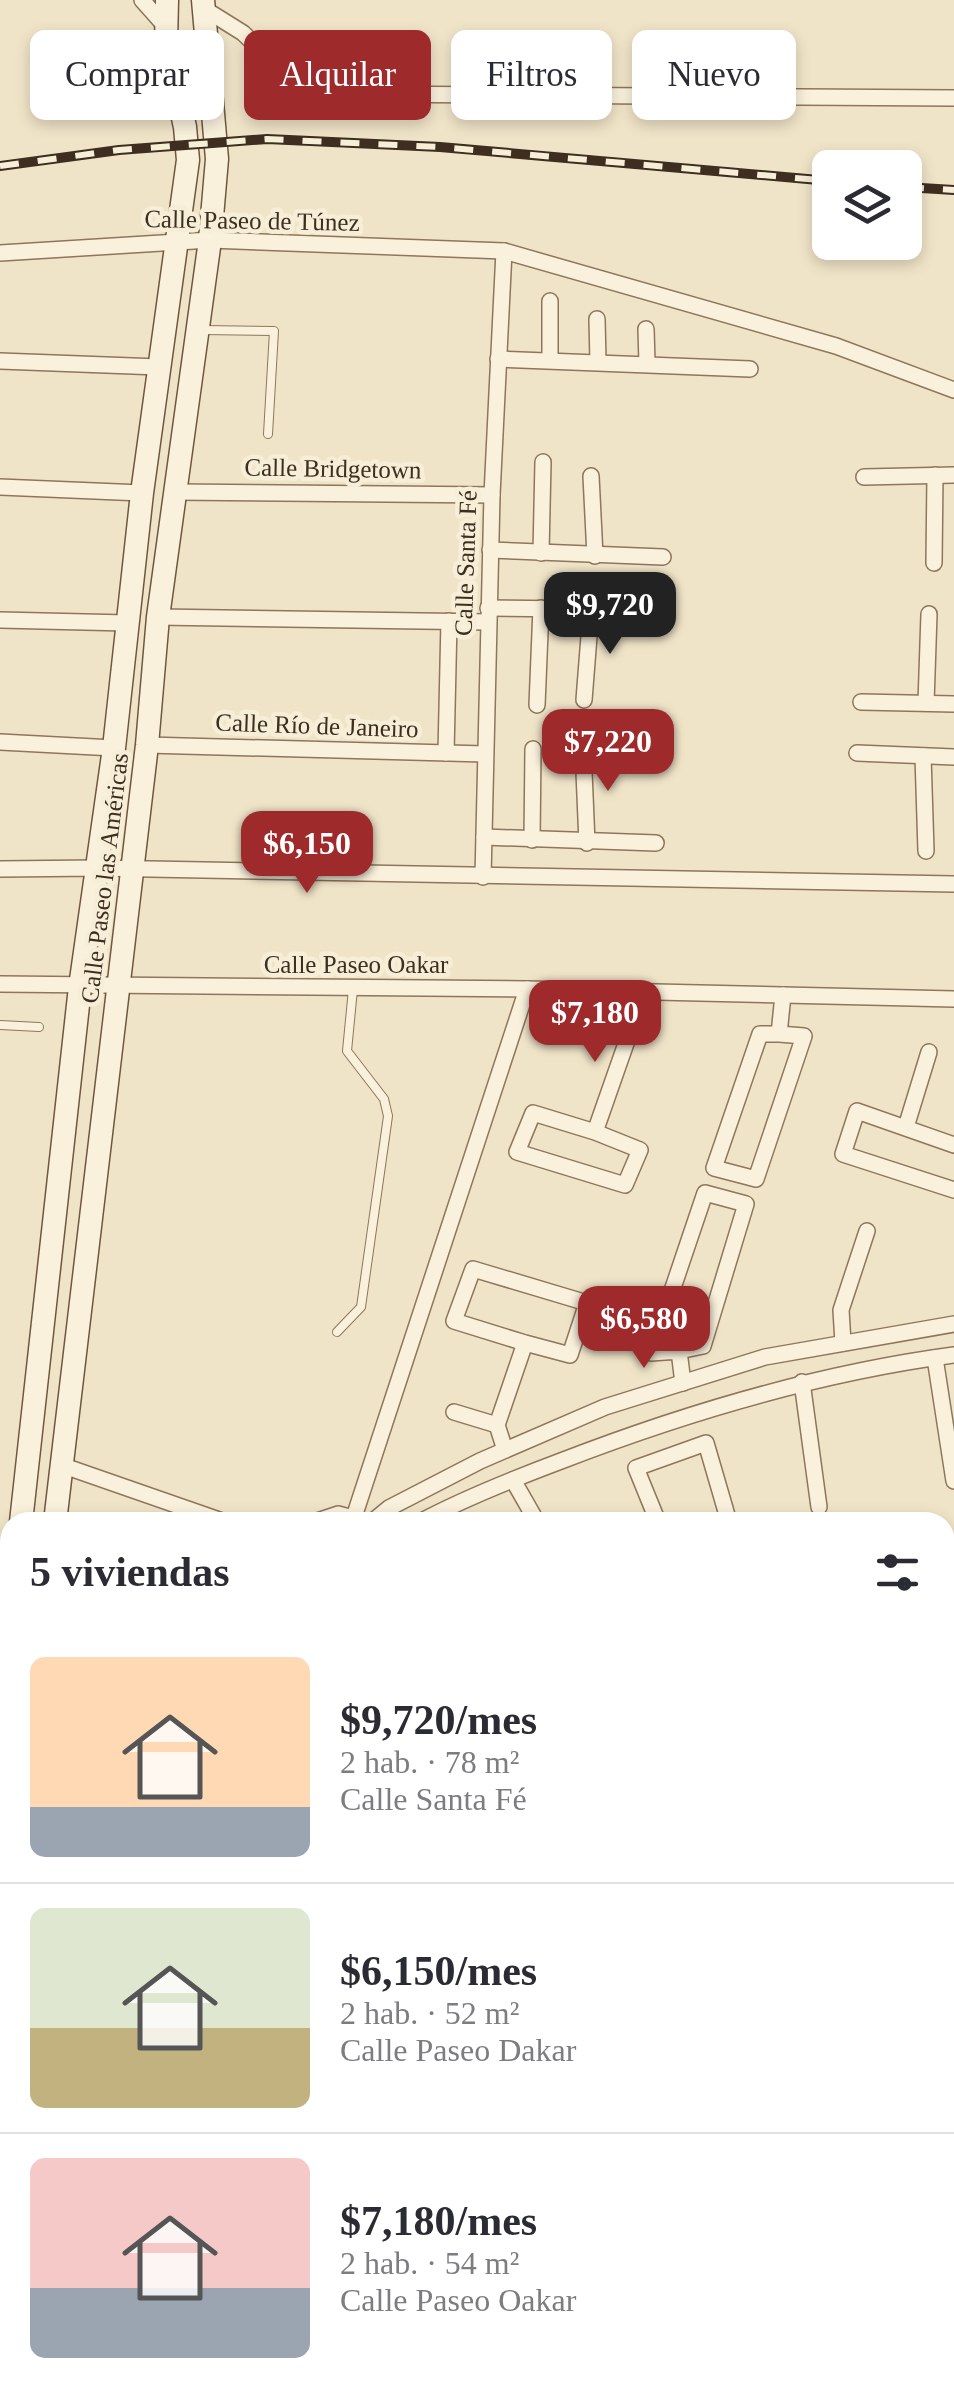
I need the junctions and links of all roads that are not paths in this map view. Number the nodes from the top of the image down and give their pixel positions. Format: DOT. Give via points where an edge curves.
graph roads {
  1 [pos="142,0"];
  2 [pos="167,0"];
  3 [pos="203,4"];
  4 [pos="166,27"];
  5 [pos="954,98"];
  6 [pos="215,124"];
  7 [pos="185,127"];
  8 [pos="186,171"];
  9 [pos="216,172"];
  10 [pos="179,240"];
  11 [pos="210,240"];
  12 [pos="504,251"];
  13 [pos="0,252"];
  14 [pos="550,301"];
  15 [pos="598,319"];
  16 [pos="646,329"];
  17 [pos="197,330"];
  18 [pos="498,358"];
  19 [pos="550,360"];
  20 [pos="0,361"];
  21 [pos="598,362"];
  22 [pos="647,364"];
  23 [pos="159,367"];
  24 [pos="750,370"];
  25 [pos="954,390"];
  26 [pos="268,434"];
  27 [pos="543,462"];
  28 [pos="935,475"];
  29 [pos="954,475"];
  30 [pos="591,476"];
  31 [pos="864,477"];
  32 [pos="0,488"];
  33 [pos="142,492"];
  34 [pos="174,492"];
  35 [pos="492,494"];
  36 [pos="490,550"];
  37 [pos="540,553"];
  38 [pos="595,556"];
  39 [pos="663,557"];
  40 [pos="934,562"];
  41 [pos="541,608"];
  42 [pos="658,610"];
  43 [pos="590,611"];
  44 [pos="929,614"];
  45 [pos="488,615"];
  46 [pos="158,617"];
  47 [pos="0,620"];
  48 [pos="449,621"];
  49 [pos="128,623"];
  50 [pos="584,700"];
  51 [pos="862,702"];
  52 [pos="926,703"];
  53 [pos="954,704"];
  54 [pos="538,705"];
  55 [pos="0,742"];
  56 [pos="147,745"];
  57 [pos="114,748"];
  58 [pos="583,748"];
  59 [pos="533,749"];
  60 [pos="446,754"];
  61 [pos="485,754"];
  62 [pos="858,754"];
  63 [pos="923,756"];
  64 [pos="954,757"];
  65 [pos="484,838"];
  66 [pos="532,840"];
  67 [pos="587,842"];
  68 [pos="656,843"];
  69 [pos="926,851"];
  70 [pos="97,868"];
  71 [pos="0,870"];
  72 [pos="132,870"];
  73 [pos="483,877"];
  74 [pos="954,884"];
  75 [pos="0,984"];
  76 [pos="80,986"];
  77 [pos="118,986"];
  78 [pos="353,988"];
  79 [pos="527,989"];
  80 [pos="644,992"];
  81 [pos="783,995"];
  82 [pos="954,999"];
  83 [pos="0,1025"];
  84 [pos="38,1027"];
  85 [pos="779,1034"];
  86 [pos="928,1052"];
  87 [pos="906,1127"];
  88 [pos="595,1132"];
  89 [pos="954,1145"];
  90 [pos="954,1190"];
  91 [pos="868,1231"];
  92 [pos="954,1324"];
  93 [pos="336,1332"];
  94 [pos="525,1343"];
  95 [pos="843,1343"];
  96 [pos="678,1350"];
  97 [pos="954,1355"];
  98 [pos="935,1358"];
  99 [pos="802,1382"];
  100 [pos="683,1383"];
  101 [pos="454,1412"];
  102 [pos="497,1425"];
  103 [pos="658,1425"];
  104 [pos="505,1450"];
  105 [pos="667,1457"];
  106 [pos="64,1466"];
  107 [pos="513,1480"];
  108 [pos="954,1481"];
  109 [pos="819,1507"];
  110 [pos="21,1512"];
  111 [pos="57,1512"];
  112 [pos="196,1512"];
  113 [pos="367,1512"];
  114 [pos="381,1512"];
  115 [pos="438,1512"];
  116 [pos="531,1512"];
  117 [pos="654,1512"];
  118 [pos="726,1512"];
  1 -- 4 [label="street"];
  2 -- 4 [label="street, Calle Paseo las Américas"];
  3 -- 5 [label="street" via="282,70 314,88 350,94"];
  3 -- 6 [label="street, Calle Paseo las Américas"];
  4 -- 7 [label="street, Calle Paseo las Américas"];
  6 -- 7 [label="street"];
  6 -- 9 [label="street, Calle Paseo las Américas"];
  7 -- 8 [label="street, Calle Paseo las Américas"];
  8 -- 9 [label="street"];
  8 -- 10 [label="street, Calle Paseo las Américas"];
  9 -- 11 [label="street, Calle Paseo las Américas"];
  10 -- 11 [label="street, Calle Paseo de Túnez"];
  10 -- 13 [label="street, Calle Paseo de Túnez"];
  10 -- 23 [label="street, Calle Paseo las Américas"];
  11 -- 12 [label="street, Calle Paseo de Túnez"];
  11 -- 17 [label="street, Calle Paseo las Américas"];
  12 -- 18 [label="street, Calle Santa Fé"];
  12 -- 25 [label="street, Calle Paseo de Túnez" via="836,346"];
  14 -- 19 [label="street"];
  15 -- 21 [label="street"];
  16 -- 22 [label="street"];
  17 -- 26 [label="lane" via="274,332"];
  17 -- 34 [label="street, Calle Paseo las Américas"];
  18 -- 19 [label="street"];
  18 -- 35 [label="street, Calle Santa Fé"];
  19 -- 21 [label="street"];
  20 -- 23 [label="street"];
  21 -- 22 [label="street"];
  22 -- 24 [label="street"];
  23 -- 33 [label="street, Calle Paseo las Américas"];
  27 -- 37 [label="street"];
  28 -- 29 [label="street"];
  28 -- 31 [label="street"];
  28 -- 40 [label="street"];
  30 -- 38 [label="street"];
  32 -- 33 [label="street"];
  33 -- 49 [label="street, Calle Paseo las Américas"];
  34 -- 35 [label="street, Calle Bridgetown"];
  34 -- 46 [label="street, Calle Paseo las Américas"];
  35 -- 36 [label="street, Calle Santa Fé"];
  36 -- 37 [label="street"];
  36 -- 45 [label="street, Calle Santa Fé"];
  37 -- 38 [label="street"];
  38 -- 39 [label="street"];
  41 -- 43 [label="street"];
  41 -- 45 [label="street"];
  41 -- 54 [label="street"];
  42 -- 43 [label="street"];
  43 -- 50 [label="street"];
  44 -- 52 [label="street"];
  45 -- 48 [label="street"];
  45 -- 61 [label="street, Calle Santa Fé"];
  46 -- 48 [label="street"];
  46 -- 56 [label="street, Calle Paseo las Américas"];
  47 -- 49 [label="street"];
  48 -- 60 [label="street"];
  49 -- 57 [label="street, Calle Paseo las Américas"];
  51 -- 52 [label="street"];
  52 -- 53 [label="street"];
  55 -- 57 [label="street"];
  56 -- 60 [label="street, Calle Río de Janeiro"];
  56 -- 72 [label="street, Calle Paseo las Américas"];
  57 -- 70 [label="street, Calle Paseo las Américas"];
  58 -- 67 [label="street"];
  59 -- 66 [label="street"];
  60 -- 61 [label="street, Calle Río de Janeiro"];
  61 -- 65 [label="street, Calle Santa Fé"];
  62 -- 63 [label="street"];
  63 -- 64 [label="street"];
  63 -- 69 [label="street"];
  65 -- 66 [label="street"];
  65 -- 73 [label="street, Calle Santa Fé"];
  66 -- 67 [label="street"];
  67 -- 68 [label="street"];
  70 -- 71 [label="street"];
  70 -- 72 [label="street"];
  70 -- 76 [label="street, Calle Paseo las Américas"];
  72 -- 73 [label="street"];
  72 -- 77 [label="street, Calle Paseo las Américas"];
  73 -- 74 [label="street"];
  75 -- 76 [label="street, Calle Paseo Oakar"];
  76 -- 77 [label="street, Calle Paseo Oakar"];
  76 -- 110 [label="street, Calle Paseo las Américas"];
  77 -- 78 [label="street, Calle Paseo Oakar"];
  77 -- 106 [label="street, Calle Paseo las Américas"];
  78 -- 79 [label="street, Calle Paseo Oakar"];
  78 -- 93 [label="lane" via="347,1051 384,1099 388,1116 362,1307"];
  79 -- 80 [label="street, Calle Paseo Oakar"];
  79 -- 113 [label="street"];
  80 -- 81 [label="street, Calle Paseo Oakar"];
  80 -- 88 [label="street"];
  81 -- 82 [label="street, Calle Paseo Oakar"];
  81 -- 85 [label="street"];
  83 -- 84 [label="lane"];
  85 -- 85 [label="street" via="804,1036 756,1179 714,1168 760,1034"];
  86 -- 87 [label="street"];
  87 -- 89 [label="street"];
  87 -- 90 [label="street" via="857,1110 843,1154"];
  88 -- 88 [label="street" via="640,1150 626,1185 516,1152 533,1113"];
  91 -- 95 [label="street" via="840,1310"];
  92 -- 95 [label="street"];
  94 -- 94 [label="street" via="570,1355 588,1304 473,1269 454,1321"];
  94 -- 102 [label="street"];
  95 -- 100 [label="street" via="765,1357"];
  96 -- 96 [label="street" via="702,1346 746,1204 704,1192 652,1353"];
  96 -- 100 [label="street"];
  97 -- 98 [label="street"];
  98 -- 99 [label="street"];
  98 -- 108 [label="street"];
  99 -- 103 [label="street"];
  99 -- 109 [label="street"];
  100 -- 104 [label="street" via="605,1407"];
  101 -- 102 [label="street"];
  102 -- 104 [label="street"];
  103 -- 105 [label="street"];
  103 -- 107 [label="street"];
  104 -- 114 [label="street"];
  105 -- 117 [label="street" via="636,1468"];
  105 -- 118 [label="street" via="706,1443"];
  106 -- 111 [label="street, Calle Paseo las Américas"];
  106 -- 112 [label="street"];
  107 -- 115 [label="street"];
  107 -- 116 [label="street"];
}
